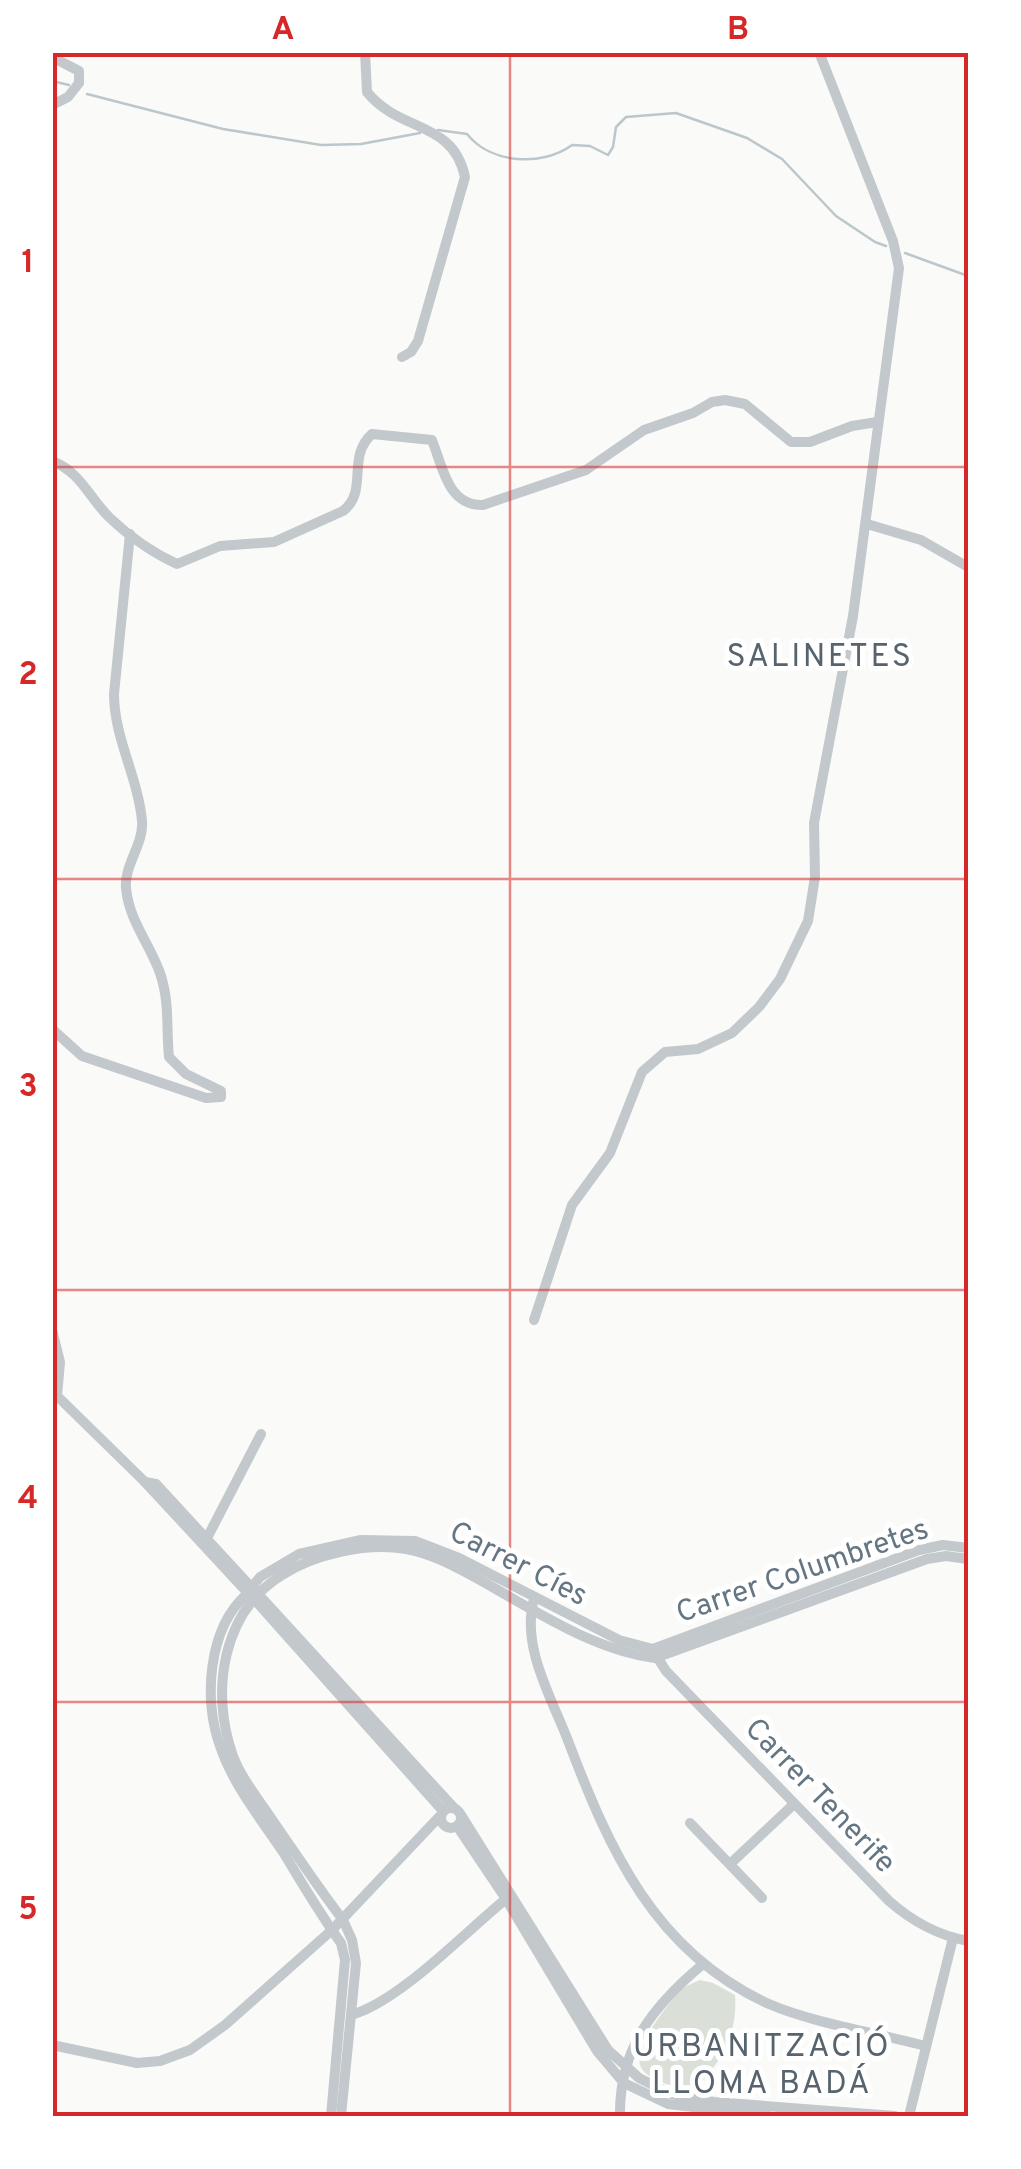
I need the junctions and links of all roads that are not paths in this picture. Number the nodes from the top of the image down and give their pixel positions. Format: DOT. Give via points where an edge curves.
graph roads {
  1 [pos="365,52"];
  2 [pos="819,52"];
  3 [pos="52,58"];
  4 [pos="52,105"];
  5 [pos="402,356"];
  6 [pos="876,422"];
  7 [pos="52,461"];
  8 [pos="867,524"];
  9 [pos="130,534"];
  10 [pos="968,568"];
  11 [pos="52,1029"];
  12 [pos="534,1320"];
  13 [pos="52,1330"];
  14 [pos="55,1394"];
  15 [pos="261,1434"];
  16 [pos="205,1542"];
  17 [pos="968,1548"];
  18 [pos="968,1559"];
  19 [pos="252,1593"];
  20 [pos="533,1604"];
  21 [pos="654,1653"];
  22 [pos="794,1804"];
  23 [pos="450,1818"];
  24 [pos="690,1823"];
  25 [pos="730,1864"];
  26 [pos="762,1898"];
  27 [pos="506,1899"];
  28 [pos="343,1920"];
  29 [pos="332,1930"];
  30 [pos="953,1938"];
  31 [pos="968,1941"];
  32 [pos="704,1964"];
  33 [pos="351,2015"];
  34 [pos="52,2045"];
  35 [pos="924,2046"];
  36 [pos="624,2066"];
  37 [pos="624,2083"];
  38 [pos="331,2116"];
  39 [pos="341,2116"];
  40 [pos="620,2116"];
  41 [pos="770,2116"];
  42 [pos="895,2116"];
  43 [pos="909,2116"];
  1 -- 5 [label="street" via="368,92 388,112 458,150 465,176 418,341"];
  2 -- 6 [label="street" via="900,268"];
  3 -- 4 [label="street" via="79,70 80,82"];
  6 -- 8 [label="street"];
  6 -- 9 [label="street" via="791,442 745,404 712,402 644,430 586,470 472,506 454,493 432,440 372,434 360,449 351,504 299,533 220,546 177,564"];
  7 -- 9 [label="street" via="76,474"];
  8 -- 10 [label="street" via="921,540"];
  8 -- 12 [label="street" via="814,823 808,921 798,946 759,1007 732,1033 698,1050 665,1052 642,1072 610,1153 572,1205"];
  9 -- 11 [label="street" via="114,694 114,718 142,824 128,896 166,996 169,1056 221,1097 206,1098 82,1056"];
  13 -- 14 [label="street" via="60,1362"];
  14 -- 16 [label="street" via="147,1484 156,1484"];
  15 -- 16 [label="street"];
  16 -- 19 [label="street"];
  17 -- 21 [label="street, Carrer Columbretes" via="920,1550"];
  18 -- 21 [label="street, Carrer Columbretes" via="926,1560"];
  19 -- 20 [label="street, Carrer Cíes" via="319,1558 402,1548"];
  19 -- 23 [label="street"];
  19 -- 28 [label="street, Carrer Cíes" via="227,1646 226,1732 251,1790"];
  19 -- 29 [label="street, Carrer Cíes" via="218,1638 218,1743"];
  20 -- 21 [label="street, Carrer Cíes" via="614,1648"];
  20 -- 32 [label="street" via="542,1677 614,1845 649,1910"];
  21 -- 22 [label="street, Carrer Tenerife"];
  22 -- 25 [label="street"];
  22 -- 30 [label="street, Carrer Tenerife" via="912,1920"];
  23 -- 27 [label="street"];
  23 -- 28 [label="street"];
  23 -- 36 [label="street"];
  24 -- 25 [label="street"];
  25 -- 26 [label="street"];
  27 -- 33 [label="street" via="403,1987"];
  27 -- 37 [label="street" via="597,2051"];
  28 -- 29 [label="street"];
  28 -- 33 [label="street" via="356,1962"];
  29 -- 34 [label="street" via="224,2025 177,2057 138,2063"];
  29 -- 38 [label="street, Carrer Cíes" via="346,1960"];
  30 -- 31 [label="street, Carrer Tenerife"];
  30 -- 35 [label="street"];
  32 -- 35 [label="street" via="772,2005"];
  32 -- 36 [label="street" via="670,1991"];
  33 -- 39 [label="street"];
  35 -- 43 [label="street"];
  36 -- 37 [label="street"];
  36 -- 42 [label="street" via="671,2094 714,2102"];
  37 -- 40 [label="street"];
  37 -- 41 [label="street" via="668,2104"];
}
